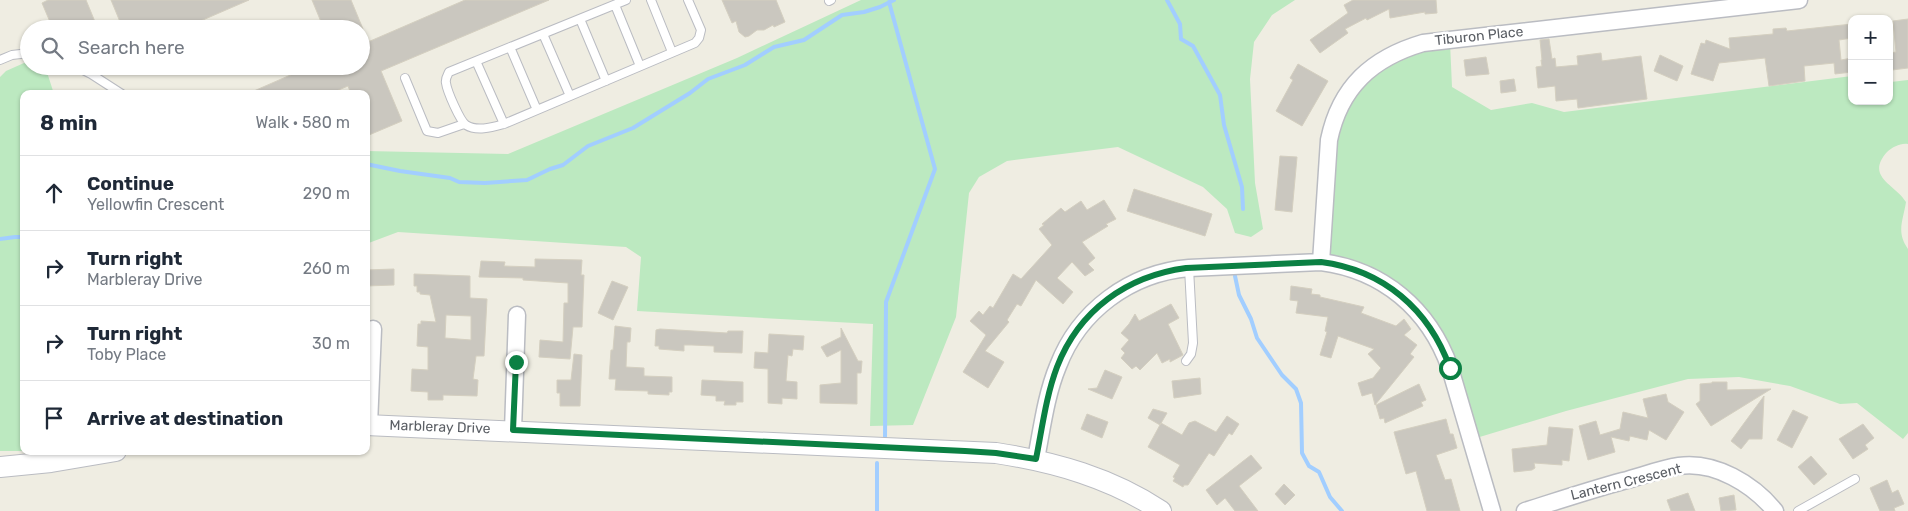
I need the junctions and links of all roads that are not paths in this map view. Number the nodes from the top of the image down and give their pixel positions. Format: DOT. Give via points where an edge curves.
graph roads {
  1 [pos="626,0"];
  2 [pos="651,0"];
  3 [pos="688,0"];
  4 [pos="1799,0"];
  5 [pos="615,5"];
  6 [pos="580,20"];
  7 [pos="543,34"];
  8 [pos="510,47"];
  9 [pos="672,52"];
  10 [pos="20,54"];
  11 [pos="0,60"];
  12 [pos="476,61"];
  13 [pos="640,66"];
  14 [pos="93,75"];
  15 [pos="405,78"];
  16 [pos="606,80"];
  17 [pos="116,90"];
  18 [pos="570,96"];
  19 [pos="537,110"];
  20 [pos="464,124"];
  21 [pos="504,124"];
  22 [pos="1321,262"];
  23 [pos="1189,268"];
  24 [pos="517,315"];
  25 [pos="373,329"];
  26 [pos="1186,361"];
  27 [pos="370,376"];
  28 [pos="370,424"];
  29 [pos="513,430"];
  30 [pos="92,455"];
  31 [pos="1036,459"];
  32 [pos="0,467"];
  33 [pos="1855,479"];
  34 [pos="1161,511"];
  35 [pos="1492,511"];
  36 [pos="1525,511"];
  37 [pos="1775,511"];
  38 [pos="1798,511"];
  1 -- 5 [label="lane"];
  2 -- 9 [label="lane"];
  3 -- 9 [label="lane" via="701,33 695,43"];
  4 -- 22 [label="street, Tiburon Place" via="1423,43 1389,55 1349,90 1332,125"];
  5 -- 6 [label="lane"];
  5 -- 13 [label="lane"];
  6 -- 7 [label="lane"];
  6 -- 16 [label="lane"];
  7 -- 8 [label="lane"];
  7 -- 18 [label="lane"];
  8 -- 12 [label="lane"];
  8 -- 19 [label="lane"];
  9 -- 13 [label="lane"];
  10 -- 11 [label="lane"];
  12 -- 20 [label="lane" via="449,72 446,79"];
  12 -- 21 [label="lane"];
  13 -- 16 [label="lane"];
  14 -- 17 [label="lane"];
  15 -- 20 [label="lane" via="427,131 438,133"];
  16 -- 18 [label="lane"];
  18 -- 19 [label="lane"];
  19 -- 21 [label="lane"];
  20 -- 21 [label="lane" via="487,128"];
  22 -- 23 [label="street"];
  22 -- 35 [label="street" via="1341,264 1390,287 1422,315 1433,331 1450,368"];
  23 -- 26 [label="lane" via="1193,343 1192,354"];
  23 -- 31 [label="street" via="1169,270 1135,282 1095,308 1066,348 1058,366"];
  24 -- 29 [label="street"];
  25 -- 27 [label="street"];
  28 -- 29 [label="street, Marbleray Drive"];
  29 -- 31 [label="street, Marbleray Drive" via="965,451"];
  30 -- 32 [label="street"];
  31 -- 34 [label="street, Marbleray Drive" via="1084,473"];
  33 -- 38 [label="lane"];
  36 -- 37 [label="street, Lantern Crescent" via="1680,466 1704,467 1729,475 1764,497"];
}
